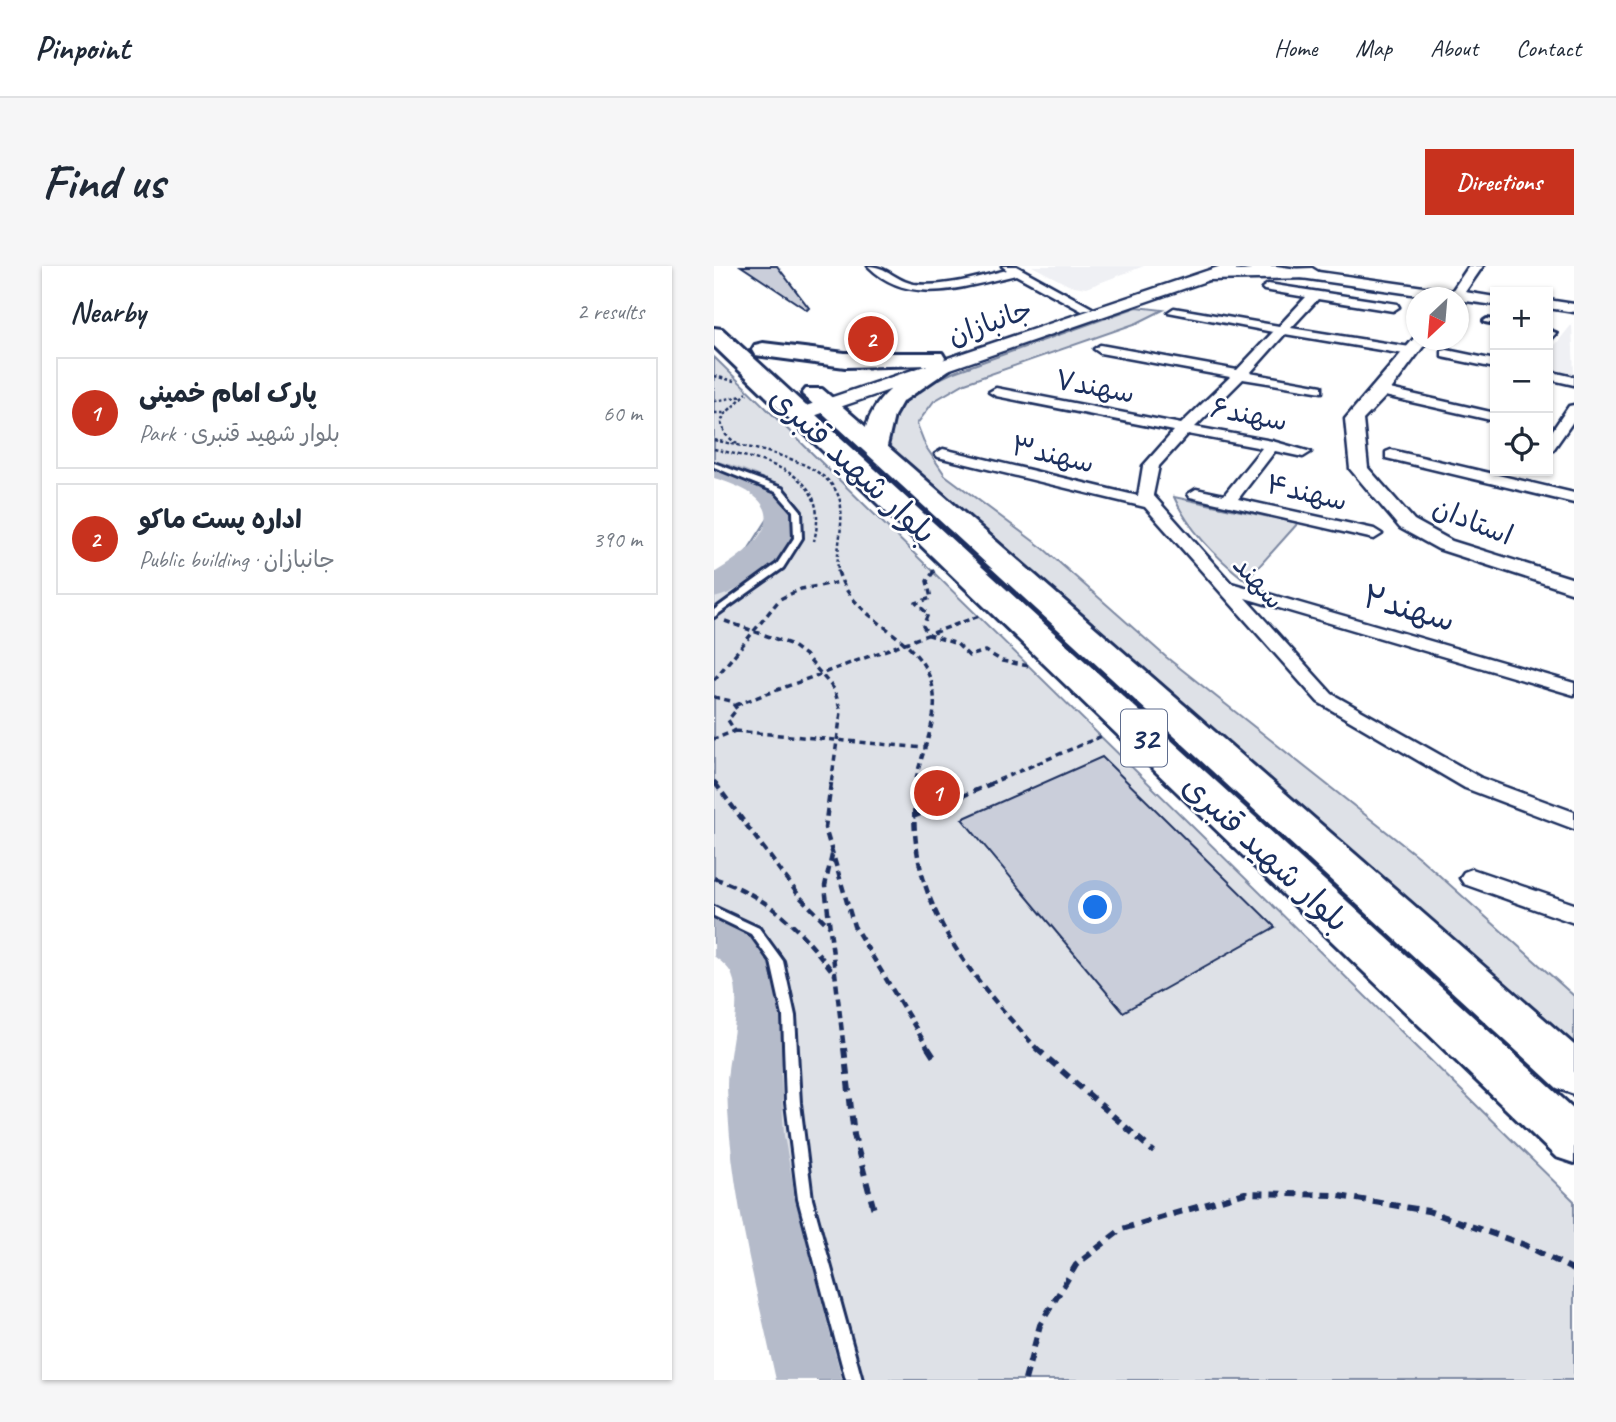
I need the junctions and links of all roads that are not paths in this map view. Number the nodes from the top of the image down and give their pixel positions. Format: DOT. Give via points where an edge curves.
graph roads {
  1 [pos="874,266"];
  2 [pos="1234,266"];
  3 [pos="1247,266"];
  4 [pos="1476,266"];
  5 [pos="1013,269"];
  6 [pos="1310,269"];
  7 [pos="1195,273"];
  8 [pos="1416,287"];
  9 [pos="1462,287"];
  10 [pos="1268,288"];
  11 [pos="1315,295"];
  12 [pos="1469,296"];
  13 [pos="1490,298"];
  14 [pos="714,306"];
  15 [pos="1393,307"];
  16 [pos="1086,308"];
  17 [pos="1553,308"];
  18 [pos="1574,311"];
  19 [pos="1174,313"];
  20 [pos="1487,321"];
  21 [pos="1490,321"];
  22 [pos="1283,330"];
  23 [pos="714,334"];
  24 [pos="1406,344"];
  25 [pos="1100,349"];
  26 [pos="763,350"];
  27 [pos="1411,350"];
  28 [pos="1447,354"];
  29 [pos="949,359"];
  30 [pos="1490,363"];
  31 [pos="1240,375"];
  32 [pos="1553,376"];
  33 [pos="1574,381"];
  34 [pos="1317,389"];
  35 [pos="1381,391"];
  36 [pos="996,392"];
  37 [pos="807,404"];
  38 [pos="1574,410"];
  39 [pos="1490,416"];
  40 [pos="1185,428"];
  41 [pos="1561,431"];
  42 [pos="874,445"];
  43 [pos="1272,445"];
  44 [pos="1303,452"];
  45 [pos="943,454"];
  46 [pos="1391,455"];
  47 [pos="714,465"];
  48 [pos="1525,476"];
  49 [pos="1518,485"];
  50 [pos="1196,494"];
  51 [pos="1574,498"];
  52 [pos="1228,501"];
  53 [pos="1150,504"];
  54 [pos="1374,534"];
  55 [pos="1574,586"];
  56 [pos="1226,587"];
  57 [pos="714,614"];
  58 [pos="1574,689"];
  59 [pos="1238,775"];
  60 [pos="1201,793"];
  61 [pos="1574,821"];
  62 [pos="1472,878"];
  63 [pos="714,911"];
  64 [pos="1574,914"];
  65 [pos="1574,1074"];
  66 [pos="1574,1142"];
  67 [pos="854,1380"];
  1 -- 5 [label="street" via="917,288"];
  2 -- 3 [label="main road, جانبازان"];
  2 -- 7 [label="main road, جانبازان"];
  3 -- 6 [label="street"];
  4 -- 9 [label="street"];
  5 -- 16 [label="street"];
  6 -- 7 [label="main road"];
  6 -- 8 [label="street"];
  7 -- 16 [label="main road, جانبازان"];
  7 -- 29 [label="main road, جانبازان"];
  10 -- 11 [label="street"];
  11 -- 15 [label="street"];
  11 -- 22 [label="street"];
  12 -- 13 [label="street"];
  14 -- 26 [label="highway, بلوار شهید قنبری / 32"];
  16 -- 29 [label="main road, جانبازان"];
  17 -- 18 [label="street"];
  19 -- 22 [label="street"];
  20 -- 21 [label="lane"];
  22 -- 24 [label="street"];
  22 -- 31 [label="street"];
  23 -- 37 [label="highway, بلوار شهید قنبری / 32"];
  25 -- 31 [label="street"];
  26 -- 29 [label="highway" via="845,360"];
  26 -- 37 [label="highway, بلوار شهید قنبری / 32"];
  27 -- 35 [label="street, استادان"];
  28 -- 30 [label="street"];
  29 -- 37 [label="main road, جانبازان"];
  29 -- 42 [label="highway" via="903,387 889,402 878,418"];
  31 -- 34 [label="street"];
  31 -- 40 [label="street"];
  32 -- 33 [label="street"];
  35 -- 39 [label="street"];
  35 -- 55 [label="street, استادان" via="1354,419 1359,469 1407,524 1457,549"];
  36 -- 40 [label="street, سهند۷"];
  37 -- 42 [label="highway, بلوار شهید قنبری / 32"];
  37 -- 60 [label="highway, بلوار شهید قنبری / 32"];
  38 -- 41 [label="street"];
  40 -- 43 [label="street, سهند۶"];
  40 -- 53 [label="street" via="1151,466 1145,495"];
  42 -- 59 [label="highway, بلوار شهید قنبری / 32"];
  43 -- 44 [label="street, سهند۶"];
  43 -- 52 [label="street"];
  45 -- 53 [label="street, سهند۳"];
  46 -- 49 [label="street"];
  47 -- 57 [label="lane" via="779,490 797,510 798,538 780,566"];
  48 -- 49 [label="street"];
  49 -- 51 [label="street"];
  50 -- 52 [label="street"];
  52 -- 54 [label="street, سهند۴"];
  53 -- 56 [label="street, سهند"];
  56 -- 58 [label="street, سهند۲"];
  56 -- 61 [label="street, سهند" via="1325,698 1473,783"];
  59 -- 60 [label="highway"];
  59 -- 65 [label="highway, بلوار شهید قنبری / 32"];
  60 -- 66 [label="highway, بلوار شهید قنبری / 32"];
  62 -- 64 [label="street"];
  63 -- 67 [label="lane" via="755,931 777,961 789,1016 793,1102 805,1199"];
}
